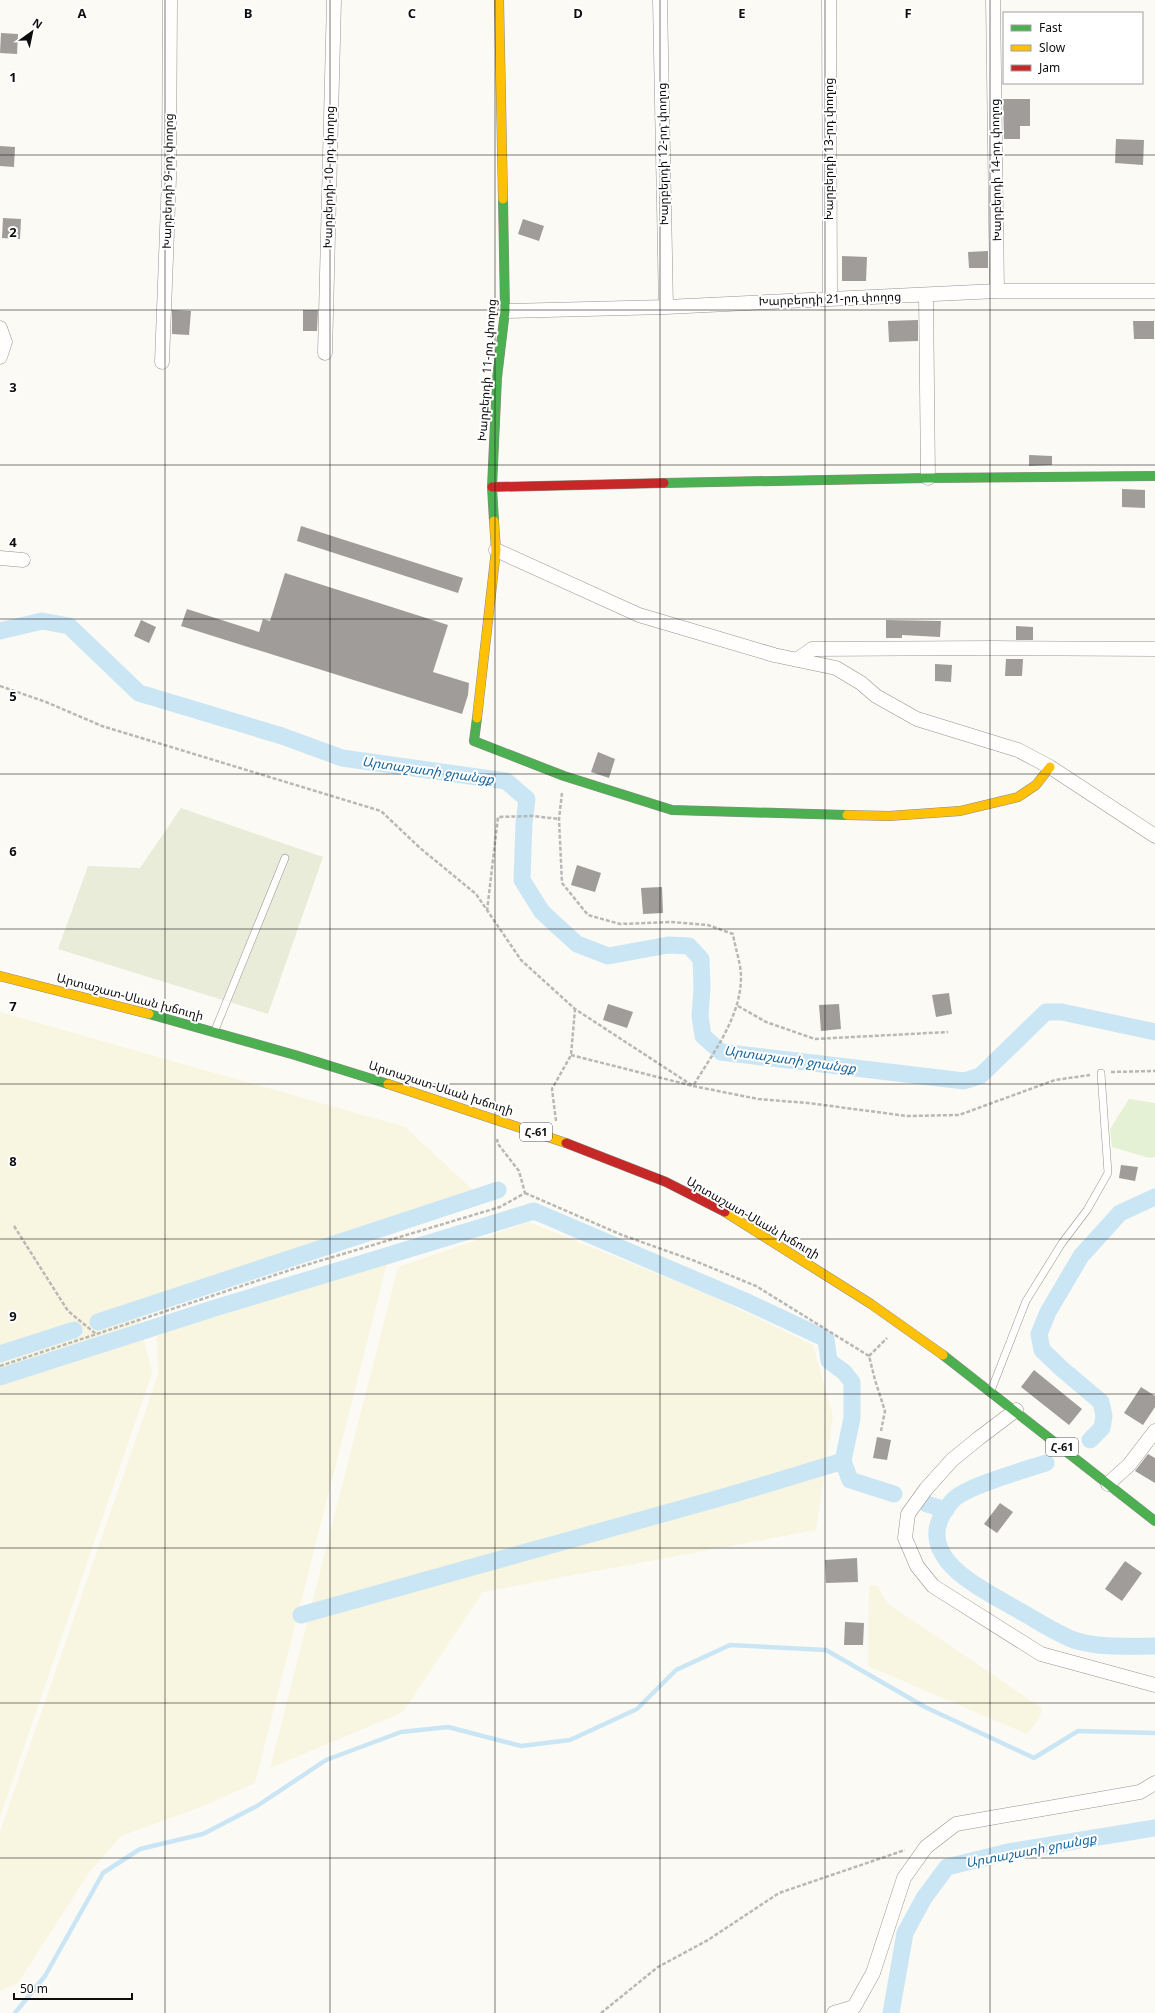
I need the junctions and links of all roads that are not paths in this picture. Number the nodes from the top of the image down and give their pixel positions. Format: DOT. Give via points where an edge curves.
graph roads {
  1 [pos="170,0"];
  2 [pos="334,0"];
  3 [pos="499,0"];
  4 [pos="660,0"];
  5 [pos="829,0"];
  6 [pos="994,0"];
  7 [pos="997,291"];
  8 [pos="1155,291"];
  9 [pos="926,295"];
  10 [pos="830,298"];
  11 [pos="666,307"];
  12 [pos="505,311"];
  13 [pos="0,328"];
  14 [pos="325,353"];
  15 [pos="0,357"];
  16 [pos="162,362"];
  17 [pos="1155,476"];
  18 [pos="928,478"];
  19 [pos="492,487"];
  20 [pos="496,550"];
  21 [pos="0,558"];
  22 [pos="23,560"];
  23 [pos="1155,650"];
  24 [pos="798,659"];
  25 [pos="1050,767"];
  26 [pos="1155,836"];
  27 [pos="285,858"];
  28 [pos="0,976"];
  29 [pos="214,1032"];
  30 [pos="1101,1073"];
  31 [pos="991,1390"];
  32 [pos="1016,1410"];
  33 [pos="1155,1431"];
  34 [pos="1108,1484"];
  35 [pos="1155,1521"];
  36 [pos="1155,1685"];
  37 [pos="1155,1783"];
  38 [pos="834,2013"];
  1 -- 16 [label="street, Խարբերդի 9-րդ փողոց" via="169,178"];
  2 -- 14 [label="street, Խարբերդի 10-րդ փողոց"];
  3 -- 12 [label="street, Խարբերդի 11-րդ փողոց"];
  4 -- 11 [label="street, Խարբերդի 12-րդ փողոց"];
  5 -- 10 [label="street, Խարբերդի 13-րդ փողոց"];
  6 -- 7 [label="street, Խարբերդի 14-րդ փողոց"];
  7 -- 8 [label="street, Խարբերդի 21-րդ փողոց"];
  7 -- 9 [label="street, Խարբերդի 21-րդ փողոց"];
  9 -- 10 [label="street, Խարբերդի 21-րդ փողոց"];
  9 -- 18 [label="street"];
  10 -- 11 [label="street, Խարբերդի 21-րդ փողոց"];
  11 -- 12 [label="street, Խարբերդի 21-րդ փողոց"];
  12 -- 19 [label="street, Խարբերդի 11-րդ փողոց" via="497,378"];
  13 -- 15 [label="street" via="5,342"];
  17 -- 18 [label="street"];
  18 -- 19 [label="street"];
  19 -- 20 [label="street, Խարբերդի 11-րդ փողոց"];
  20 -- 24 [label="street" via="639,615 774,655"];
  20 -- 25 [label="street, Խարբերդի 11-րդ փողոց" via="474,741 564,776 672,810 889,816 960,811 1018,797 1036,785"];
  21 -- 22 [label="street"];
  23 -- 24 [label="street" via="812,649"];
  24 -- 25 [label="street" via="836,668 861,683 876,696 917,719 1018,750"];
  25 -- 26 [label="street"];
  27 -- 29 [label="lane"];
  28 -- 29 [label="street, Արտաշատ-Սևան խճուղի / Հ-61"];
  29 -- 31 [label="street, Արտաշատ-Սևան խճուղի / Հ-61" via="317,1061 559,1140 636,1169 696,1196 774,1242 901,1324"];
  30 -- 31 [label="lane" via="1108,1173 1026,1301"];
  31 -- 32 [label="street, Արտաշատ-Սևան խճուղի / Հ-61"];
  32 -- 34 [label="street, Արտաշատ-Սևան խճուղի / Հ-61"];
  32 -- 36 [label="street" via="952,1460 908,1514 905,1538 917,1566 933,1586 1040,1654"];
  33 -- 34 [label="street" via="1129,1465"];
  34 -- 35 [label="street, Արտաշատ-Սևան խճուղի / Հ-61"];
  37 -- 38 [label="street" via="1140,1792 956,1824 926,1847 904,1878 873,1973 854,2006"];
}
